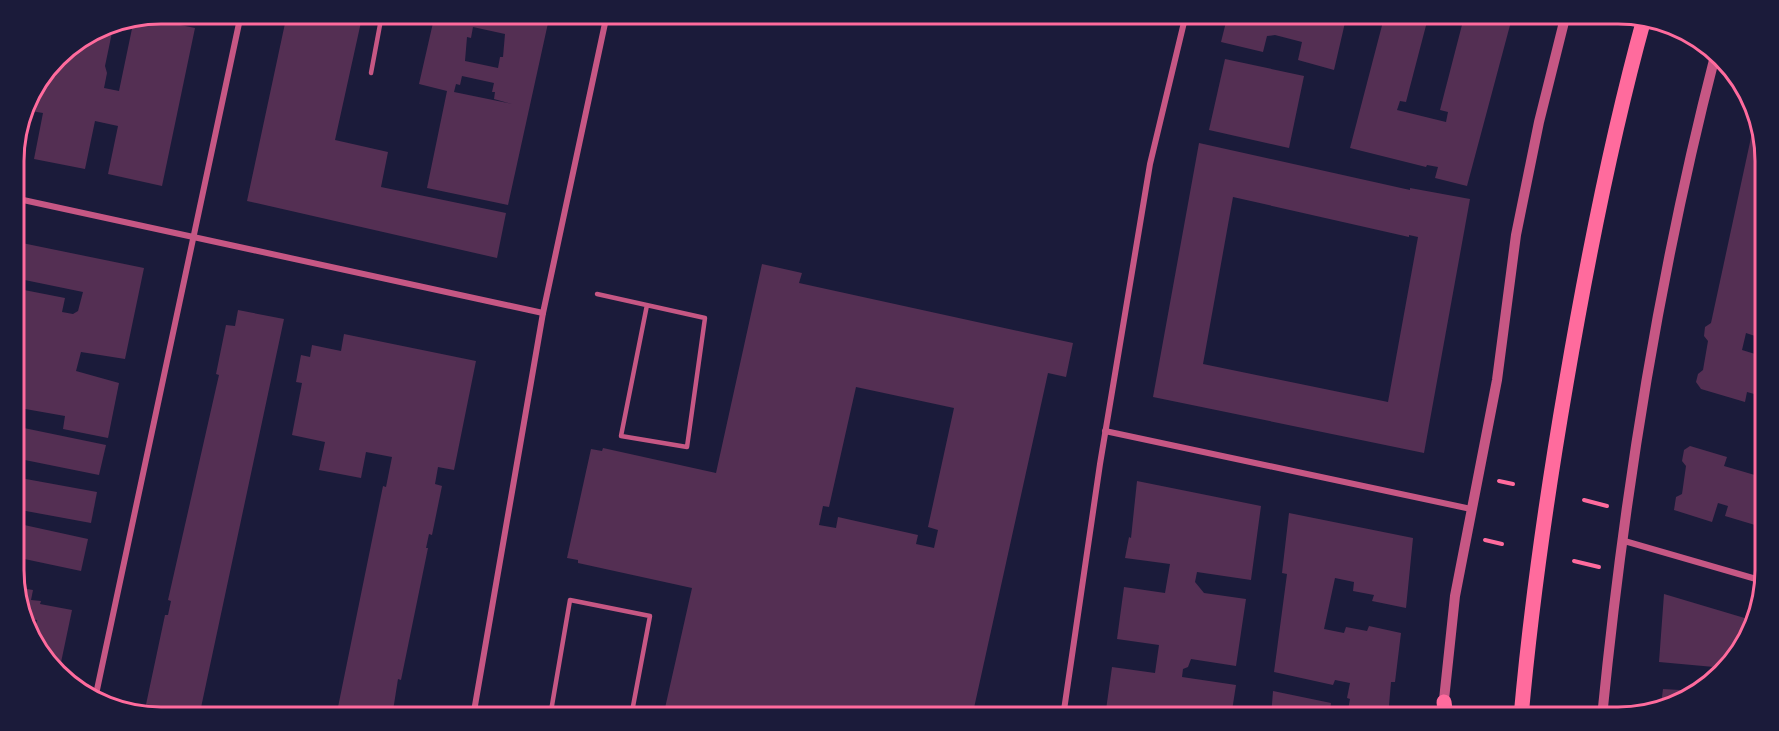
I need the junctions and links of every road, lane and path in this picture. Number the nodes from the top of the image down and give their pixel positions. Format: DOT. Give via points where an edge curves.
graph roads {
  1 [pos="239,24"];
  2 [pos="380,24"];
  3 [pos="605,24"];
  4 [pos="1184,24"];
  5 [pos="1564,24"];
  6 [pos="1642,27"];
  7 [pos="1713,63"];
  8 [pos="371,73"];
  9 [pos="24,200"];
  10 [pos="193,237"];
  11 [pos="597,294"];
  12 [pos="647,304"];
  13 [pos="543,313"];
  14 [pos="1105,431"];
  15 [pos="1490,479"];
  16 [pos="1513,484"];
  17 [pos="1584,500"];
  18 [pos="1608,506"];
  19 [pos="1471,509"];
  20 [pos="1480,539"];
  21 [pos="1621,540"];
  22 [pos="1502,544"];
  23 [pos="1574,561"];
  24 [pos="1600,567"];
  25 [pos="1755,579"];
  26 [pos="97,691"];
  27 [pos="475,707"];
  28 [pos="552,707"];
  29 [pos="633,707"];
  30 [pos="1064,707"];
  31 [pos="1444,707"];
  32 [pos="1522,707"];
  33 [pos="1603,707"];
  1 -- 10 [label="street"];
  2 -- 8 [label="lane"];
  3 -- 13 [label="street"];
  4 -- 14 [label="street" via="1150,164"];
  5 -- 19 [label="street" via="1516,235 1497,380"];
  6 -- 32 [label="main road" via="1579,307 1547,492"];
  7 -- 21 [label="street" via="1662,287"];
  9 -- 10 [label="street"];
  10 -- 13 [label="street"];
  10 -- 26 [label="street"];
  11 -- 12 [label="lane"];
  12 -- 12 [label="lane" via="621,436 687,447 705,318"];
  13 -- 27 [label="street"];
  14 -- 19 [label="street"];
  14 -- 30 [label="street"];
  15 -- 16 [label="path"];
  17 -- 18 [label="path"];
  19 -- 31 [label="street" via="1455,596"];
  20 -- 22 [label="path"];
  21 -- 25 [label="street"];
  21 -- 33 [label="street"];
  23 -- 24 [label="path"];
  28 -- 29 [label="lane" via="570,600 650,616"];
}
